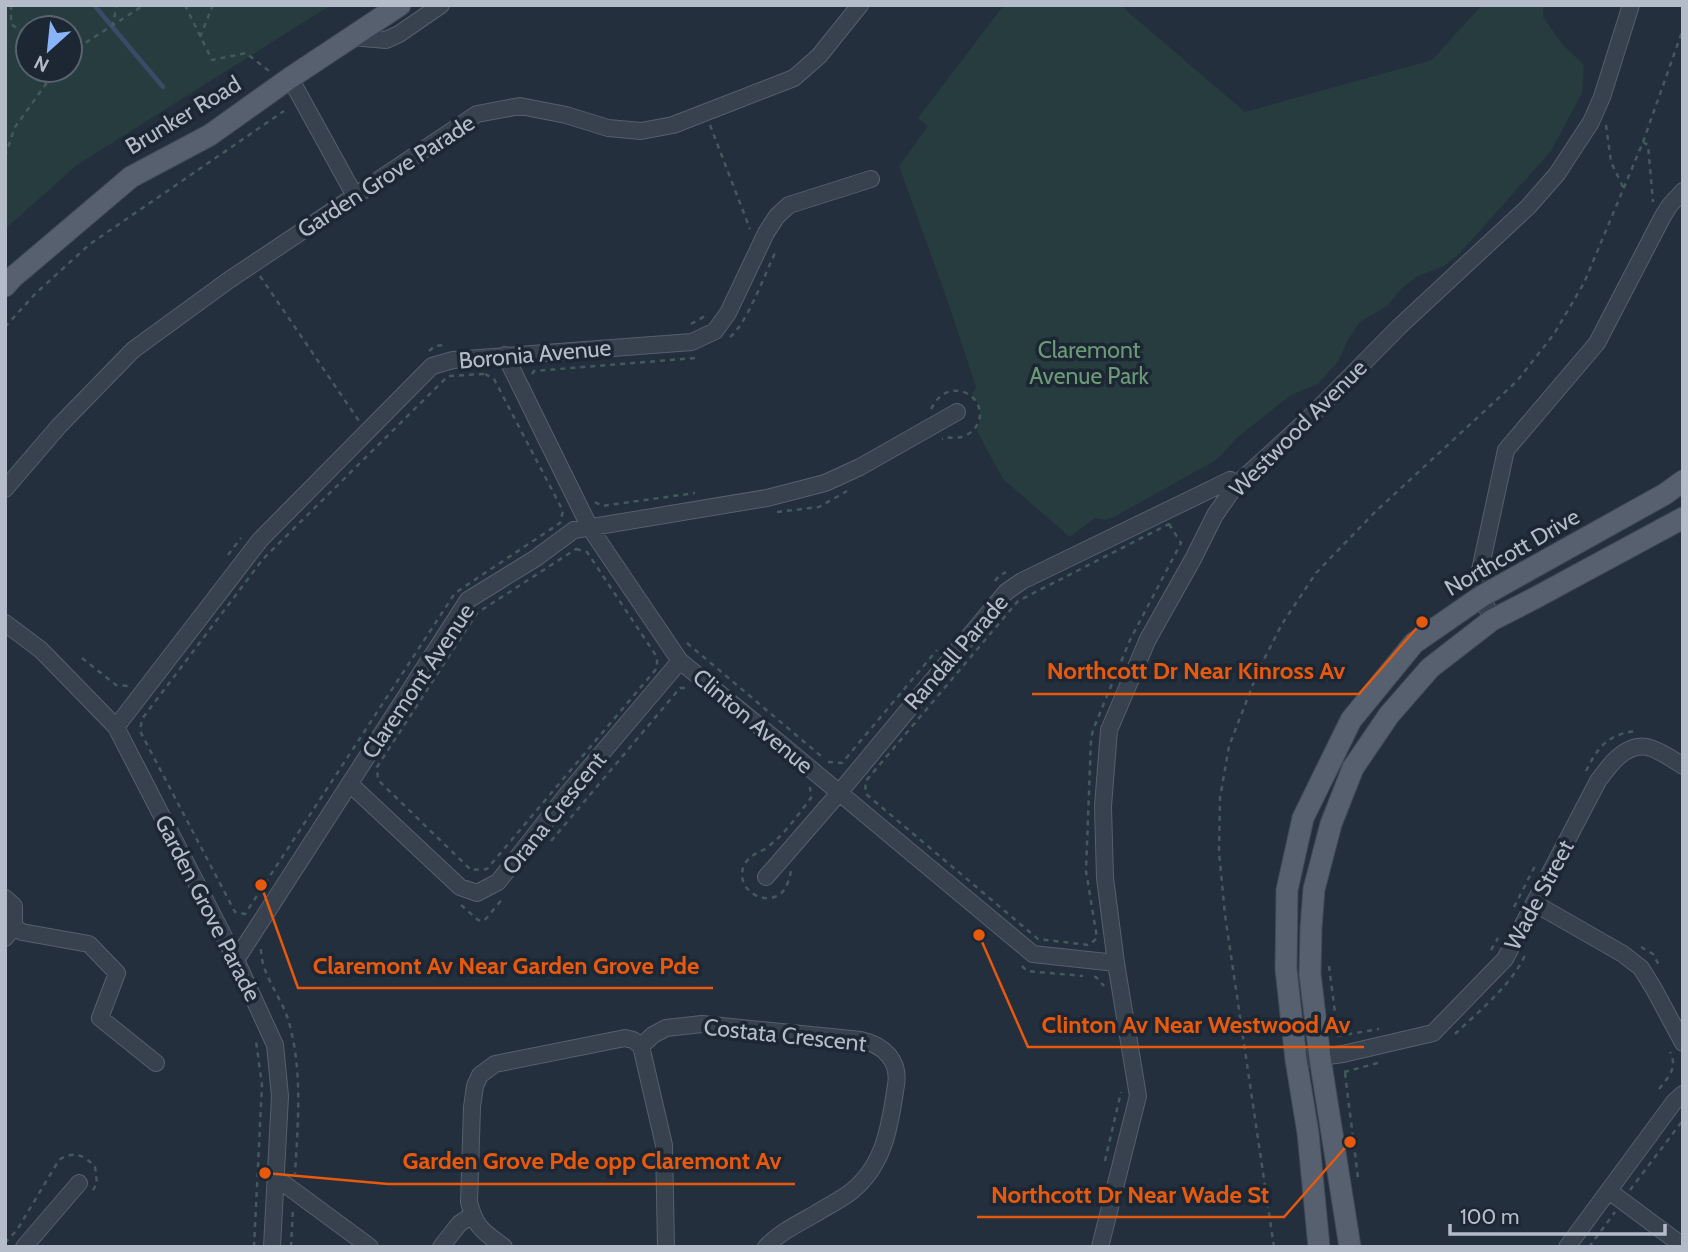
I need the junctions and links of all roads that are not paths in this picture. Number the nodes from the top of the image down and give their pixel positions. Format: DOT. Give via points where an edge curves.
graph roads {
  1 [pos="400,5"];
  2 [pos="441,5"];
  3 [pos="860,5"];
  4 [pos="1631,5"];
  5 [pos="352,37"];
  6 [pos="290,78"];
  7 [pos="871,179"];
  8 [pos="1683,191"];
  9 [pos="355,196"];
  10 [pos="5,286"];
  11 [pos="505,355"];
  12 [pos="957,412"];
  13 [pos="1683,481"];
  14 [pos="1236,485"];
  15 [pos="5,489"];
  16 [pos="1683,517"];
  17 [pos="590,528"];
  18 [pos="1482,596"];
  19 [pos="1492,620"];
  20 [pos="5,624"];
  21 [pos="680,661"];
  22 [pos="116,727"];
  23 [pos="1683,766"];
  24 [pos="350,784"];
  25 [pos="839,793"];
  26 [pos="766,877"];
  27 [pos="10,902"];
  28 [pos="1534,904"];
  29 [pos="10,932"];
  30 [pos="236,960"];
  31 [pos="1116,963"];
  32 [pos="1675,1045"];
  33 [pos="641,1046"];
  34 [pos="1320,1058"];
  35 [pos="1296,1060"];
  36 [pos="156,1063"];
  37 [pos="1683,1094"];
  38 [pos="275,1177"];
  39 [pos="79,1183"];
  40 [pos="1608,1191"];
  41 [pos="472,1215"];
  42 [pos="1683,1246"];
  43 [pos="24,1247"];
  44 [pos="272,1247"];
  45 [pos="370,1247"];
  46 [pos="441,1247"];
  47 [pos="504,1247"];
  48 [pos="666,1247"];
  49 [pos="766,1247"];
  50 [pos="1100,1247"];
  51 [pos="1319,1247"];
  52 [pos="1350,1247"];
  53 [pos="1567,1247"];
  1 -- 5 [label="main road, Brunker Road"];
  2 -- 5 [label="street" via="386,40"];
  3 -- 9 [label="street, Garden Grove Parade" via="819,56 794,78 705,113 641,131 608,128 520,106 477,114"];
  4 -- 14 [label="street, Westwood Avenue" via="1602,97 1557,174 1528,207"];
  5 -- 6 [label="main road, Brunker Road"];
  6 -- 9 [label="street"];
  6 -- 10 [label="main road, Brunker Road" via="210,135 131,177"];
  7 -- 11 [label="street, Boronia Avenue" via="789,205 777,216 715,331 692,342"];
  8 -- 18 [label="street" via="1663,216 1597,343 1506,450 1479,575"];
  9 -- 15 [label="street, Garden Grove Parade" via="133,350"];
  11 -- 17 [label="street, Clinton Avenue"];
  11 -- 22 [label="street, Boronia Avenue" via="432,366 260,540"];
  12 -- 17 [label="street, Claremont Avenue" via="825,483 767,498"];
  13 -- 18 [label="main road, Northcott Drive"];
  14 -- 25 [label="street, Randall Parade" via="1230,480 1006,592"];
  14 -- 31 [label="street, Westwood Avenue" via="1215,514 1148,639 1109,730 1103,806 1105,878"];
  16 -- 19 [label="main road"];
  17 -- 21 [label="street, Clinton Avenue"];
  17 -- 24 [label="street, Claremont Avenue" via="575,530 468,600"];
  18 -- 19 [label="street"];
  18 -- 35 [label="main road, Northcott Drive" via="1414,643 1351,720 1303,818 1287,890 1286,969"];
  19 -- 34 [label="main road" via="1430,668 1389,715 1353,768 1331,824 1314,888 1311,928 1310,974"];
  20 -- 22 [label="street, Garden Grove Parade" via="41,650"];
  21 -- 24 [label="street, Orana Crescent" via="498,882 477,893 460,887"];
  21 -- 25 [label="street, Clinton Avenue"];
  22 -- 30 [label="street, Garden Grove Parade"];
  23 -- 28 [label="street, Wade Street" via="1644,746 1613,761"];
  24 -- 30 [label="street, Claremont Avenue"];
  25 -- 26 [label="street, Randall Parade"];
  25 -- 31 [label="street, Clinton Avenue" via="1033,954"];
  27 -- 29 [label="street"];
  28 -- 32 [label="street" via="1641,968"];
  28 -- 34 [label="street, Wade Street" via="1505,959 1433,1033"];
  29 -- 36 [label="street" via="89,944 117,973 100,1018"];
  30 -- 38 [label="street, Garden Grove Parade" via="275,1045 280,1096"];
  31 -- 50 [label="street, Westwood Avenue" via="1138,1096"];
  33 -- 41 [label="street" via="625,1038 608,1041 495,1064 480,1075 472,1107"];
  33 -- 48 [label="street" via="664,1145"];
  33 -- 49 [label="street, Costata Crescent" via="666,1028 702,1024 872,1042 893,1061 897,1079 879,1158 851,1192"];
  34 -- 35 [label="street, Wade Street"];
  34 -- 52 [label="main road"];
  35 -- 51 [label="main road, Northcott Drive"];
  37 -- 40 [label="street"];
  38 -- 44 [label="street, Garden Grove Parade"];
  38 -- 45 [label="street"];
  39 -- 43 [label="street"];
  40 -- 42 [label="street"];
  40 -- 53 [label="street"];
  41 -- 46 [label="street" via="458,1224"];
  41 -- 47 [label="street" via="478,1228"];
}
